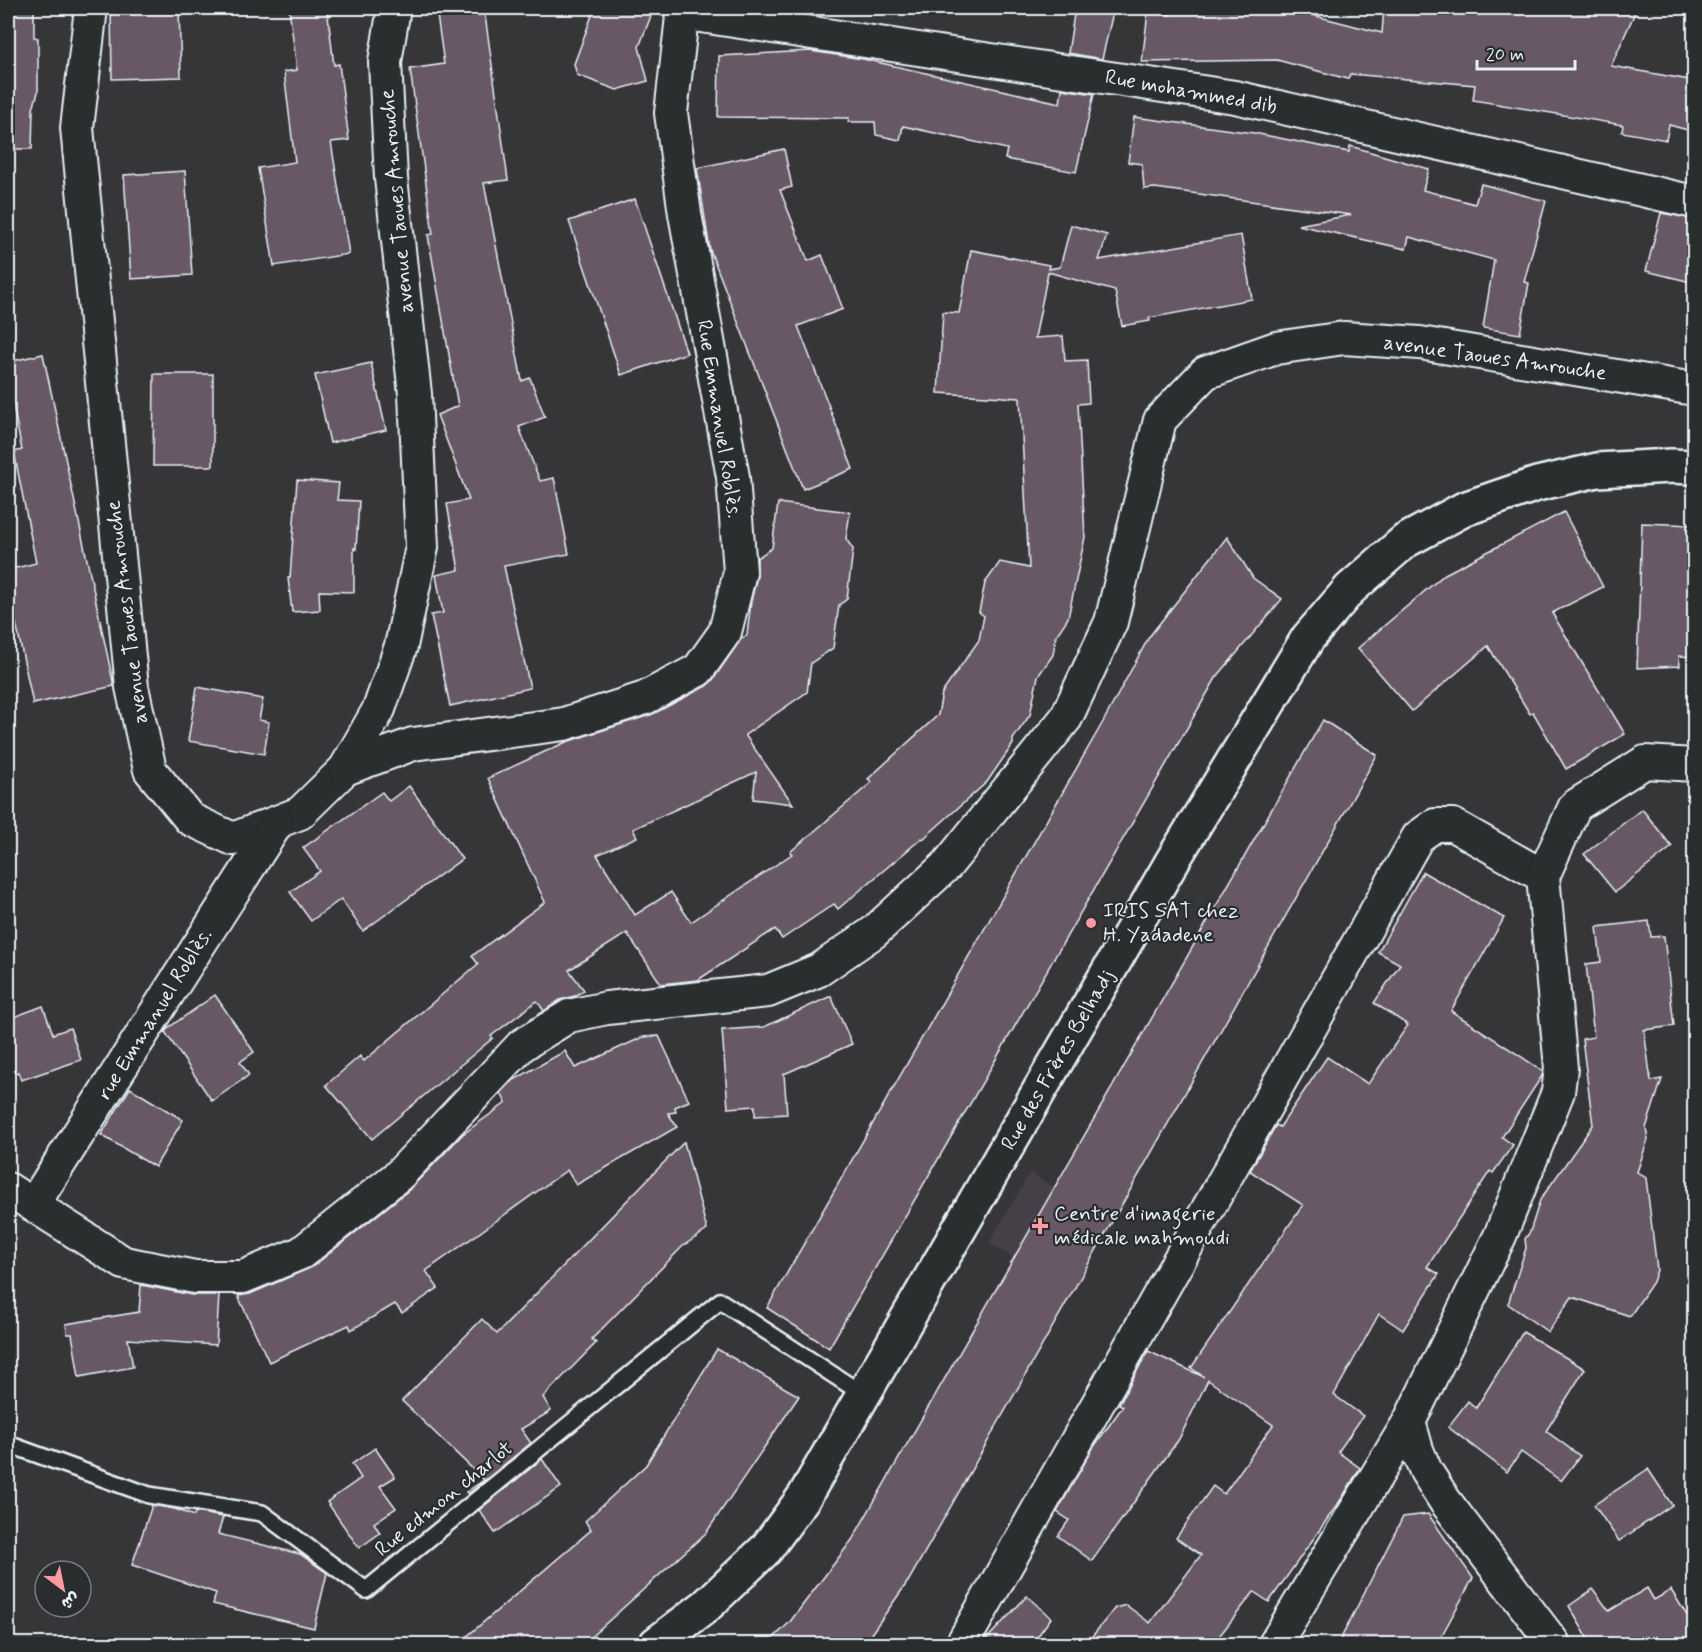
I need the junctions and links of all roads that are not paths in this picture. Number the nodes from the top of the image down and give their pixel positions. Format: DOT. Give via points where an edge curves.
graph roads {
  1 [pos="91,8"];
  2 [pos="394,8"];
  3 [pos="682,10"];
  4 [pos="1695,202"];
  5 [pos="1695,389"];
  6 [pos="1695,467"];
  7 [pos="1695,765"];
  8 [pos="345,769"];
  9 [pos="277,823"];
  10 [pos="1543,876"];
  11 [pos="20,1197"];
  12 [pos="864,1395"];
  13 [pos="1409,1422"];
  14 [pos="8,1444"];
  15 [pos="656,1644"];
  16 [pos="962,1644"];
  17 [pos="1275,1644"];
  18 [pos="1554,1644"];
  1 -- 9 [label="street, avenue Taoues Amrouche" via="77,128 132,687 150,770 190,819 233,839"];
  2 -- 8 [label="street, avenue Taoues Amrouche" via="385,63 391,166 415,394 422,547 401,646 379,709"];
  3 -- 4 [label="street, Rue mohammed dib" via="1235,97"];
  3 -- 8 [label="street, Rue Emmanuel Roblès." via="671,113 685,214 733,477 740,572 725,632 698,670 645,698 564,724 413,744"];
  5 -- 11 [label="street, avenue Taoues Amrouche" via="1420,343 1344,338 1276,348 1205,373 1160,420 1111,622 1066,718 948,865 874,932 819,970 768,991 607,1008 569,1016 522,1045 399,1175 301,1252 243,1277 195,1277 124,1263"];
  6 -- 12 [label="main road, Rue des Frères Belhadj" via="1597,470 1537,484 1464,509 1405,541 1350,589 1308,638 1173,860"];
  7 -- 10 [label="street" via="1645,762 1575,806"];
  8 -- 9 [label="street, avenue Taoues Amrouche" via="300,813"];
  9 -- 11 [label="street, rue Emmanuel Roblès."];
  10 -- 13 [label="street" via="1562,1068 1558,1092 1500,1236"];
  10 -- 16 [label="street" via="1453,825 1435,825 1418,837"];
  12 -- 14 [label="lane, Rue edmon charlot" via="720,1301 366,1590 262,1513 149,1495"];
  12 -- 15 [label="main road, Rue des Frères Belhadj" via="804,1497 766,1549 706,1606"];
  13 -- 17 [label="street"];
  13 -- 18 [label="street" via="1426,1471 1445,1501"];
}
